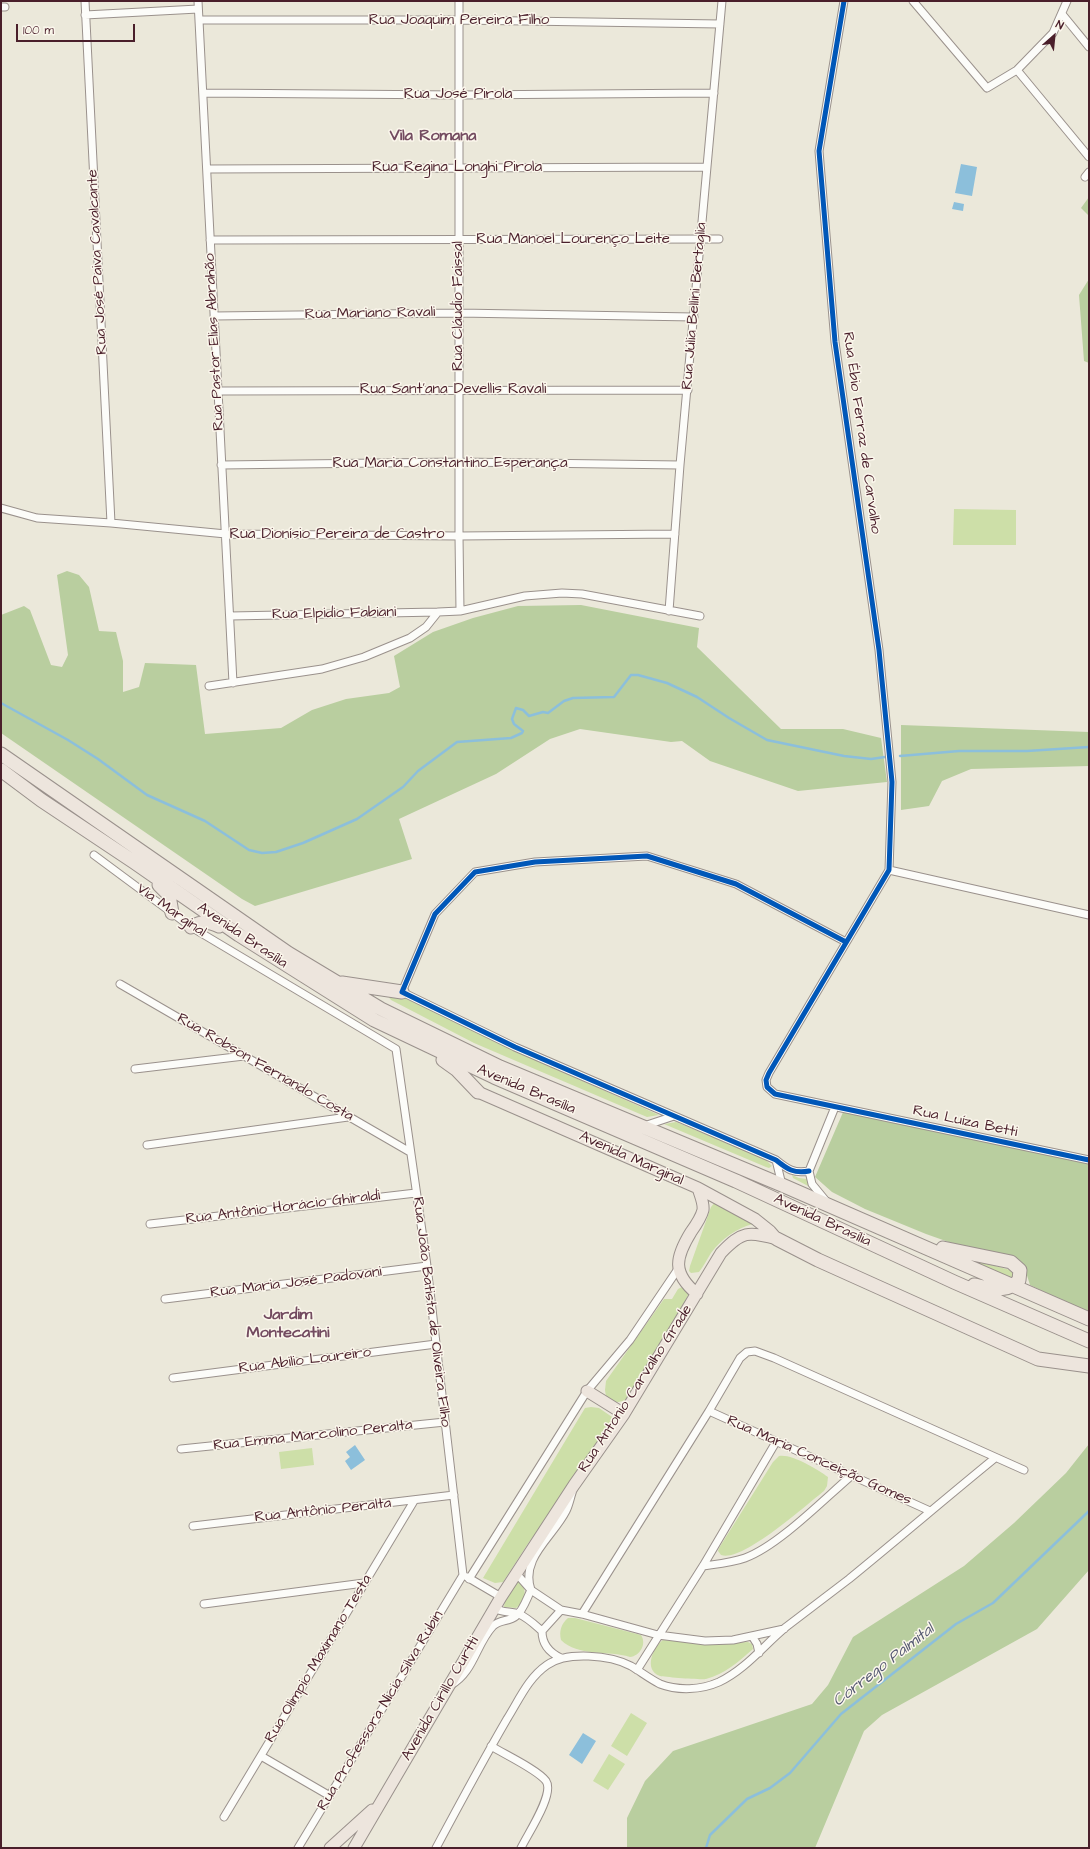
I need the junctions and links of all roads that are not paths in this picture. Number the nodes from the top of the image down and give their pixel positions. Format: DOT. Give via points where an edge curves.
graph roads {
  1 [pos="85,1"];
  2 [pos="198,1"];
  3 [pos="459,1"];
  4 [pos="722,1"];
  5 [pos="844,1"];
  6 [pos="913,1"];
  7 [pos="1067,1"];
  8 [pos="198,9"];
  9 [pos="1062,14"];
  10 [pos="86,15"];
  11 [pos="199,20"];
  12 [pos="459,20"];
  13 [pos="720,24"];
  14 [pos="1089,47"];
  15 [pos="1017,70"];
  16 [pos="203,93"];
  17 [pos="714,93"];
  18 [pos="459,95"];
  19 [pos="1089,157"];
  20 [pos="707,167"];
  21 [pos="459,168"];
  22 [pos="207,169"];
  23 [pos="701,239"];
  24 [pos="719,239"];
  25 [pos="210,240"];
  26 [pos="459,240"];
  27 [pos="459,313"];
  28 [pos="214,316"];
  29 [pos="694,317"];
  30 [pos="459,389"];
  31 [pos="688,390"];
  32 [pos="218,391"];
  33 [pos="459,462"];
  34 [pos="221,465"];
  35 [pos="680,465"];
  36 [pos="1,508"];
  37 [pos="111,523"];
  38 [pos="226,534"];
  39 [pos="675,534"];
  40 [pos="459,536"];
  41 [pos="460,611"];
  42 [pos="668,611"];
  43 [pos="438,612"];
  44 [pos="230,616"];
  45 [pos="700,616"];
  46 [pos="233,682"];
  47 [pos="209,686"];
  48 [pos="1,754"];
  49 [pos="1,770"];
  50 [pos="94,855"];
  51 [pos="134,862"];
  52 [pos="889,870"];
  53 [pos="172,913"];
  54 [pos="1089,915"];
  55 [pos="191,927"];
  56 [pos="239,935"];
  57 [pos="846,942"];
  58 [pos="336,982"];
  59 [pos="120,984"];
  60 [pos="402,992"];
  61 [pos="421,1043"];
  62 [pos="396,1049"];
  63 [pos="244,1056"];
  64 [pos="135,1069"];
  65 [pos="478,1092"];
  66 [pos="835,1107"];
  67 [pos="674,1116"];
  68 [pos="348,1117"];
  69 [pos="642,1127"];
  70 [pos="147,1145"];
  71 [pos="410,1152"];
  72 [pos="776,1160"];
  73 [pos="1089,1160"];
  74 [pos="809,1171"];
  75 [pos="782,1184"];
  76 [pos="698,1188"];
  77 [pos="416,1193"];
  78 [pos="830,1206"];
  79 [pos="150,1224"];
  80 [pos="894,1233"];
  81 [pos="777,1239"];
  82 [pos="427,1266"];
  83 [pos="678,1269"];
  84 [pos="954,1282"];
  85 [pos="1014,1286"];
  86 [pos="697,1294"];
  87 [pos="165,1299"];
  88 [pos="1089,1319"];
  89 [pos="1089,1341"];
  90 [pos="436,1344"];
  91 [pos="1089,1366"];
  92 [pos="173,1378"];
  93 [pos="587,1391"];
  94 [pos="708,1411"];
  95 [pos="624,1414"];
  96 [pos="445,1422"];
  97 [pos="776,1442"];
  98 [pos="181,1450"];
  99 [pos="994,1458"];
  100 [pos="1024,1470"];
  101 [pos="851,1476"];
  102 [pos="574,1485"];
  103 [pos="454,1495"];
  104 [pos="414,1501"];
  105 [pos="930,1511"];
  106 [pos="193,1526"];
  107 [pos="703,1566"];
  108 [pos="516,1573"];
  109 [pos="466,1577"];
  110 [pos="364,1583"];
  111 [pos="531,1590"];
  112 [pos="501,1597"];
  113 [pos="204,1604"];
  114 [pos="494,1608"];
  115 [pos="561,1610"];
  116 [pos="518,1614"];
  117 [pos="582,1614"];
  118 [pos="784,1629"];
  119 [pos="542,1631"];
  120 [pos="658,1635"];
  121 [pos="752,1636"];
  122 [pos="759,1653"];
  123 [pos="561,1658"];
  124 [pos="637,1670"];
  125 [pos="447,1687"];
  126 [pos="491,1746"];
  127 [pos="261,1756"];
  128 [pos="330,1796"];
  129 [pos="381,1802"];
  130 [pos="224,1817"];
  131 [pos="298,1848"];
  132 [pos="330,1848"];
  133 [pos="354,1848"];
  134 [pos="436,1848"];
  135 [pos="521,1848"];
  1 -- 10 [label="street, Rua José Paiva Cavalcante"];
  2 -- 8 [label="street, Rua Pastor Elias Abrahão"];
  3 -- 12 [label="street, Rua Cláudio Faissal"];
  4 -- 13 [label="street, Rua Júlia Bellini Bertaglia"];
  5 -- 52 [label="street, Rua Ébio Ferraz de Carvalho" via="819,151 835,342 879,650 892,782"];
  6 -- 15 [label="street" via="987,88"];
  7 -- 9 [label="street"];
  8 -- 10 [label="street"];
  8 -- 11 [label="street, Rua Pastor Elias Abrahão"];
  9 -- 14 [label="street"];
  9 -- 15 [label="street" via="1053,33"];
  10 -- 37 [label="street, Rua José Paiva Cavalcante"];
  11 -- 12 [label="street, Rua Joaquim Pereira Filho"];
  11 -- 16 [label="street, Rua Pastor Elias Abrahão"];
  12 -- 13 [label="street, Rua Joaquim Pereira Filho"];
  12 -- 18 [label="street, Rua Cláudio Faissal"];
  13 -- 17 [label="street, Rua Júlia Bellini Bertaglia"];
  15 -- 19 [label="street"];
  16 -- 18 [label="street, Rua José Pirola"];
  16 -- 22 [label="street, Rua Pastor Elias Abrahão"];
  17 -- 18 [label="street, Rua José Pirola"];
  17 -- 20 [label="street, Rua Júlia Bellini Bertaglia"];
  18 -- 21 [label="street, Rua Cláudio Faissal"];
  20 -- 21 [label="street, Rua Regina Longhi Pirola"];
  20 -- 23 [label="street, Rua Júlia Bellini Bertaglia"];
  21 -- 22 [label="street, Rua Regina Longhi Pirola"];
  21 -- 26 [label="street, Rua Cláudio Faissal"];
  22 -- 25 [label="street, Rua Pastor Elias Abrahão"];
  23 -- 24 [label="street, Rua Manoel Lourenço Leite"];
  23 -- 26 [label="street, Rua Manoel Lourenço Leite"];
  23 -- 29 [label="street, Rua Júlia Bellini Bertaglia"];
  25 -- 26 [label="street, Rua Manoel Lourenço Leite"];
  25 -- 28 [label="street, Rua Pastor Elias Abrahão"];
  26 -- 27 [label="street, Rua Cláudio Faissal"];
  27 -- 28 [label="street, Rua Mariano Ravali"];
  27 -- 29 [label="street, Rua Mariano Ravali"];
  27 -- 30 [label="street, Rua Cláudio Faissal"];
  28 -- 32 [label="street, Rua Pastor Elias Abrahão"];
  29 -- 31 [label="street, Rua Júlia Bellini Bertaglia"];
  30 -- 31 [label="street, Rua Sant'ana Devellis Ravali"];
  30 -- 32 [label="street, Rua Sant'ana Devellis Ravali"];
  30 -- 33 [label="street, Rua Cláudio Faissal"];
  31 -- 35 [label="street, Rua Júlia Bellini Bertaglia"];
  32 -- 34 [label="street, Rua Pastor Elias Abrahão"];
  33 -- 34 [label="street, Rua Maria Constantino Esperança"];
  33 -- 35 [label="street, Rua Maria Constantino Esperança"];
  33 -- 40 [label="street, Rua Cláudio Faissal"];
  34 -- 38 [label="street, Rua Pastor Elias Abrahão"];
  35 -- 39 [label="street, Rua Júlia Bellini Bertaglia"];
  36 -- 37 [label="street, Rua Dionísio Pereira de Castro" via="37,518"];
  37 -- 38 [label="street, Rua Dionísio Pereira de Castro"];
  38 -- 40 [label="street, Rua Dionísio Pereira de Castro"];
  38 -- 44 [label="street, Rua Pastor Elias Abrahão"];
  39 -- 40 [label="street, Rua Dionísio Pereira de Castro"];
  39 -- 42 [label="street, Rua Júlia Bellini Bertaglia"];
  40 -- 41 [label="street, Rua Cláudio Faissal"];
  41 -- 42 [label="street, Rua Elpidio Fabiani" via="525,596 566,593 589,594"];
  41 -- 43 [label="street, Rua Elpidio Fabiani"];
  42 -- 45 [label="street, Rua Elpidio Fabiani"];
  43 -- 44 [label="street, Rua Elpidio Fabiani"];
  43 -- 46 [label="street" via="426,627 410,638 364,657 322,668"];
  44 -- 46 [label="street, Rua Pastor Elias Abrahão"];
  46 -- 47 [label="street"];
  48 -- 58 [label="highway, Avenida Brasília" via="252,929"];
  49 -- 51 [label="highway, Avenida Brasília"];
  50 -- 53 [label="street, Via Marginal"];
  51 -- 53 [label="highway" via="169,895"];
  51 -- 56 [label="highway, Avenida Brasília"];
  52 -- 54 [label="street"];
  52 -- 57 [label="street"];
  53 -- 55 [label="street, Via Marginal"];
  55 -- 56 [label="highway" via="202,921 210,922"];
  55 -- 62 [label="street, Via Marginal"];
  56 -- 61 [label="highway, Avenida Brasília" via="374,1020"];
  57 -- 60 [label="street" via="736,884 647,856 535,862 475,872 435,914"];
  57 -- 66 [label="street, Rua Luíza Betti" via="766,1080 767,1087 775,1094"];
  58 -- 60 [label="highway"];
  58 -- 69 [label="highway, Avenida Brasília" via="400,1019 493,1064"];
  59 -- 63 [label="street, Rua Robson Fernando Costa"];
  60 -- 67 [label="street" via="515,1047"];
  61 -- 65 [label="highway" via="457,1070"];
  61 -- 84 [label="highway, Avenida Brasília" via="736,1181"];
  62 -- 71 [label="street, Rua João Batista de Oliveira Filho"];
  63 -- 64 [label="street"];
  63 -- 68 [label="street, Rua Robson Fernando Costa"];
  65 -- 76 [label="main road, Avenida Marginal"];
  66 -- 73 [label="street, Rua Luíza Betti"];
  66 -- 74 [label="street"];
  67 -- 69 [label="street"];
  67 -- 72 [label="street"];
  68 -- 70 [label="street"];
  68 -- 71 [label="street, Rua Robson Fernando Costa"];
  69 -- 75 [label="highway, Avenida Brasília"];
  71 -- 77 [label="street, Rua João Batista de Oliveira Filho"];
  72 -- 74 [label="street" via="797,1173"];
  72 -- 75 [label="street"];
  74 -- 78 [label="street" via="814,1187"];
  75 -- 78 [label="highway, Avenida Brasília"];
  76 -- 81 [label="main road, Avenida Marginal" via="754,1219 770,1230"];
  76 -- 83 [label="main road" via="703,1210 684,1243"];
  77 -- 79 [label="street, Rua Antônio Horácio Ghiraldi"];
  77 -- 82 [label="street, Rua João Batista de Oliveira Filho"];
  78 -- 80 [label="highway, Avenida Brasília"];
  80 -- 85 [label="highway, Avenida Brasília"];
  80 -- 85 [label="highway" via="944,1249 1011,1262 1017,1265 1021,1273 1020,1280"];
  81 -- 86 [label="main road, Rua Antonio Carvalho Grade" via="747,1234 734,1239 721,1253"];
  81 -- 91 [label="highway" via="1038,1359"];
  82 -- 87 [label="street, Rua Maria José Padovani"];
  82 -- 90 [label="street, Rua João Batista de Oliveira Filho"];
  83 -- 86 [label="main road" via="687,1285"];
  83 -- 93 [label="street, Rua Professora Nicia Silva Rubin" via="630,1340"];
  84 -- 85 [label="highway" via="996,1289"];
  84 -- 89 [label="highway, Avenida Brasília"];
  85 -- 88 [label="highway, Avenida Brasília"];
  86 -- 95 [label="main road, Rua Antonio Carvalho Grade"];
  90 -- 92 [label="street, Rua Abilio Loureiro"];
  90 -- 96 [label="street, Rua João Batista de Oliveira Filho"];
  93 -- 95 [label="main road"];
  93 -- 109 [label="street, Rua Professora Nicia Silva Rubin"];
  94 -- 97 [label="street, Rua Maria Conceição Gomes"];
  94 -- 99 [label="street" via="740,1358 747,1352 755,1351"];
  94 -- 117 [label="street"];
  95 -- 102 [label="main road, Rua Antonio Carvalho Grade"];
  96 -- 98 [label="street, Rua Emma Marcolino Peralta"];
  96 -- 103 [label="street, Rua João Batista de Oliveira Filho"];
  97 -- 101 [label="street, Rua Maria Conceição Gomes"];
  97 -- 107 [label="street"];
  99 -- 100 [label="street"];
  99 -- 105 [label="street"];
  101 -- 105 [label="street, Rua Maria Conceição Gomes"];
  101 -- 107 [label="street" via="788,1531 762,1550 746,1558"];
  102 -- 108 [label="main road, Rua Antonio Carvalho Grade"];
  102 -- 111 [label="street" via="566,1512 530,1565 528,1578"];
  103 -- 104 [label="street, Rua Antônio Peralta"];
  103 -- 109 [label="street, Rua João Batista de Oliveira Filho"];
  104 -- 106 [label="street, Rua Antônio Peralta"];
  104 -- 110 [label="street, Rua Olimpio Maximano Testa"];
  105 -- 118 [label="street"];
  107 -- 120 [label="street"];
  108 -- 111 [label="street"];
  108 -- 112 [label="main road, Rua Antonio Carvalho Grade"];
  109 -- 112 [label="street"];
  109 -- 128 [label="street, Rua Professora Nicia Silva Rubin"];
  110 -- 113 [label="street"];
  110 -- 127 [label="street, Rua Olimpio Maximano Testa"];
  111 -- 115 [label="street"];
  111 -- 116 [label="street"];
  112 -- 114 [label="main road, Avenida Cirillo Curtti"];
  114 -- 116 [label="street"];
  114 -- 125 [label="main road, Avenida Cirillo Curtti"];
  115 -- 117 [label="street"];
  115 -- 119 [label="street"];
  116 -- 119 [label="street"];
  116 -- 125 [label="street" via="493,1626 464,1676"];
  117 -- 120 [label="street"];
  118 -- 121 [label="street"];
  118 -- 122 [label="street"];
  119 -- 123 [label="street" via="542,1637 549,1649"];
  120 -- 121 [label="street" via="705,1641"];
  120 -- 124 [label="street"];
  121 -- 122 [label="street"];
  122 -- 124 [label="street" via="726,1678 694,1688 660,1684"];
  123 -- 124 [label="street" via="601,1658 620,1662"];
  123 -- 126 [label="street" via="545,1666 531,1680"];
  125 -- 129 [label="main road, Avenida Cirillo Curtti"];
  126 -- 134 [label="street"];
  126 -- 135 [label="street" via="546,1781 546,1800"];
  127 -- 128 [label="street"];
  127 -- 130 [label="street, Rua Olimpio Maximano Testa"];
  128 -- 131 [label="street, Rua Professora Nicia Silva Rubin"];
  129 -- 132 [label="main road, Avenida Cirillo Curtti"];
  129 -- 133 [label="main road, Avenida Cirillo Curtti"];
}
